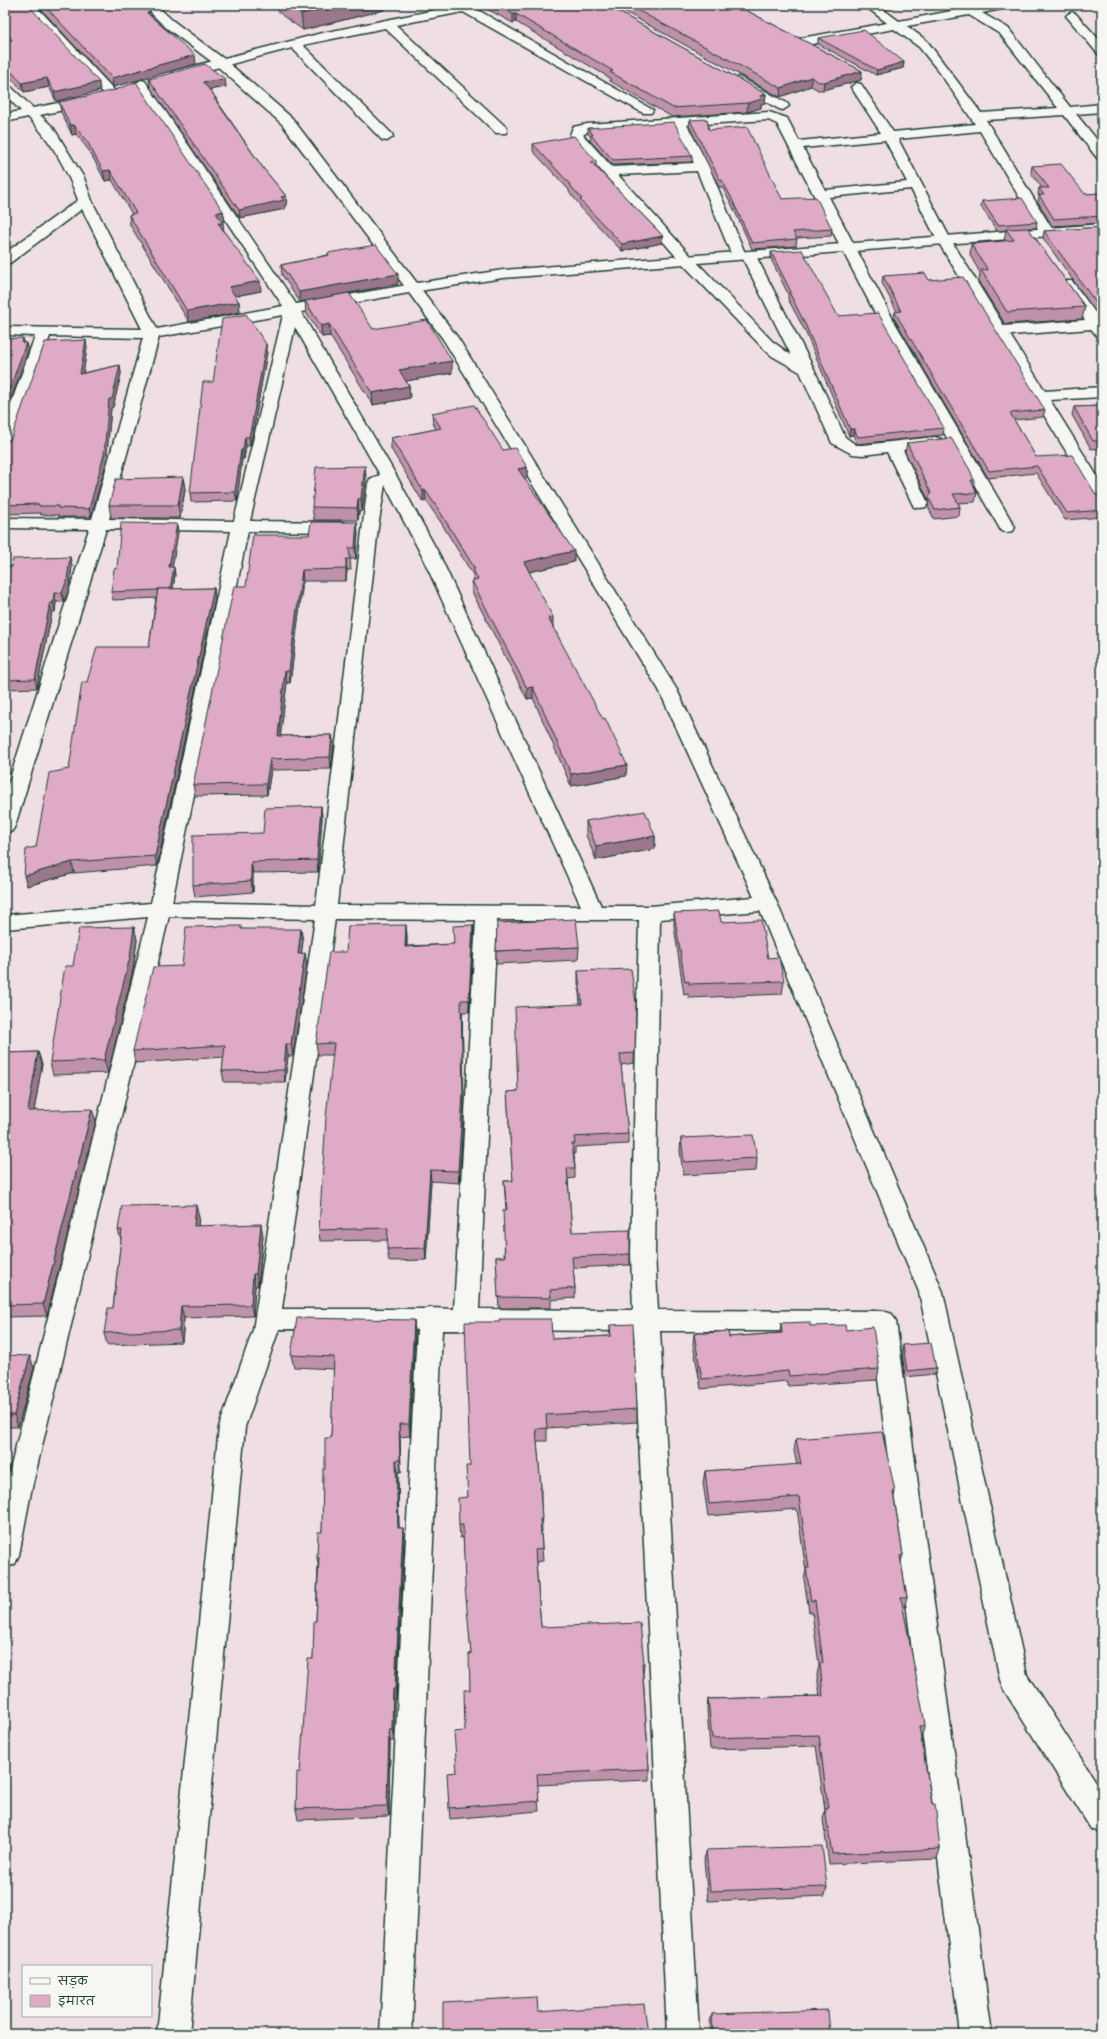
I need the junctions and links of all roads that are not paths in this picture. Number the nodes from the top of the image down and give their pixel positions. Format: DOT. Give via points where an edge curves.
graph roads {
  1 [pos="29,5"];
  2 [pos="150,5"];
  3 [pos="479,5"];
  4 [pos="870,5"];
  5 [pos="1007,5"];
  6 [pos="463,7"];
  7 [pos="967,8"];
  8 [pos="1072,16"];
  9 [pos="387,23"];
  10 [pos="896,25"];
  11 [pos="787,35"];
  12 [pos="801,42"];
  13 [pos="295,44"];
  14 [pos="1102,51"];
  15 [pos="820,53"];
  16 [pos="220,62"];
  17 [pos="170,76"];
  18 [pos="729,76"];
  19 [pos="857,86"];
  20 [pos="5,88"];
  21 [pos="112,95"];
  22 [pos="783,106"];
  23 [pos="1102,108"];
  24 [pos="647,110"];
  25 [pos="1068,111"];
  26 [pos="31,112"];
  27 [pos="5,118"];
  28 [pos="679,122"];
  29 [pos="1077,123"];
  30 [pos="1062,124"];
  31 [pos="983,125"];
  32 [pos="1001,129"];
  33 [pos="501,130"];
  34 [pos="889,135"];
  35 [pos="387,137"];
  36 [pos="795,145"];
  37 [pos="1102,155"];
  38 [pos="702,166"];
  39 [pos="608,172"];
  40 [pos="914,185"];
  41 [pos="821,194"];
  42 [pos="85,201"];
  43 [pos="1102,228"];
  44 [pos="1047,232"];
  45 [pos="1030,233"];
  46 [pos="944,240"];
  47 [pos="1039,246"];
  48 [pos="846,248"];
  49 [pos="744,256"];
  50 [pos="686,259"];
  51 [pos="5,260"];
  52 [pos="1058,272"];
  53 [pos="413,288"];
  54 [pos="292,309"];
  55 [pos="1098,328"];
  56 [pos="5,331"];
  57 [pos="44,331"];
  58 [pos="1001,331"];
  59 [pos="152,334"];
  60 [pos="806,370"];
  61 [pos="1102,392"];
  62 [pos="1041,396"];
  63 [pos="955,440"];
  64 [pos="5,444"];
  65 [pos="893,447"];
  66 [pos="389,477"];
  67 [pos="1102,497"];
  68 [pos="920,503"];
  69 [pos="5,523"];
  70 [pos="99,525"];
  71 [pos="241,525"];
  72 [pos="370,527"];
  73 [pos="1007,527"];
  74 [pos="6,816"];
  75 [pos="767,903"];
  76 [pos="160,909"];
  77 [pos="326,912"];
  78 [pos="487,912"];
  79 [pos="594,912"];
  80 [pos="650,913"];
  81 [pos="5,922"];
  82 [pos="430,1318"];
  83 [pos="466,1318"];
  84 [pos="268,1319"];
  85 [pos="645,1319"];
  86 [pos="11,1491"];
  87 [pos="5,1555"];
  88 [pos="1102,1818"];
  89 [pos="173,2034"];
  90 [pos="396,2034"];
  91 [pos="683,2034"];
  92 [pos="976,2034"];
  1 -- 21 [label="street"];
  2 -- 16 [label="street" via="168,23"];
  3 -- 6 [label="street"];
  4 -- 10 [label="street"];
  5 -- 7 [label="street"];
  6 -- 9 [label="street"];
  6 -- 24 [label="street"];
  7 -- 10 [label="street"];
  7 -- 25 [label="street" via="1004,31"];
  8 -- 14 [label="street"];
  9 -- 13 [label="street"];
  9 -- 33 [label="street"];
  10 -- 12 [label="street"];
  10 -- 31 [label="street" via="923,44"];
  11 -- 12 [label="street"];
  12 -- 15 [label="street"];
  13 -- 16 [label="street"];
  13 -- 35 [label="street"];
  16 -- 17 [label="street"];
  16 -- 53 [label="street" via="287,121"];
  18 -- 22 [label="street"];
  19 -- 34 [label="street"];
  20 -- 26 [label="street"];
  21 -- 26 [label="street"];
  21 -- 54 [label="street" via="148,82"];
  23 -- 25 [label="street"];
  25 -- 29 [label="street"];
  25 -- 31 [label="street"];
  26 -- 27 [label="street"];
  26 -- 42 [label="street" via="48,130 72,171"];
  28 -- 36 [label="street" via="769,116 782,121"];
  28 -- 38 [label="street"];
  28 -- 39 [label="street" via="578,130 576,135"];
  29 -- 30 [label="street"];
  29 -- 37 [label="street"];
  31 -- 32 [label="street"];
  31 -- 34 [label="street"];
  31 -- 44 [label="street"];
  34 -- 36 [label="street"];
  34 -- 40 [label="street"];
  36 -- 41 [label="street"];
  38 -- 39 [label="street"];
  38 -- 49 [label="street"];
  39 -- 50 [label="street"];
  40 -- 41 [label="street"];
  40 -- 46 [label="street"];
  41 -- 48 [label="street"];
  42 -- 51 [label="street"];
  42 -- 59 [label="street"];
  43 -- 44 [label="street"];
  44 -- 45 [label="street"];
  45 -- 46 [label="street"];
  45 -- 47 [label="street"];
  46 -- 48 [label="street"];
  46 -- 58 [label="street"];
  48 -- 49 [label="street"];
  48 -- 63 [label="street"];
  49 -- 50 [label="street"];
  49 -- 60 [label="street"];
  50 -- 53 [label="street" via="503,274"];
  50 -- 60 [label="street" via="767,344"];
  52 -- 55 [label="street"];
  53 -- 54 [label="street"];
  53 -- 75 [label="street" via="450,338 668,690"];
  54 -- 59 [label="street"];
  54 -- 66 [label="street"];
  54 -- 71 [label="street"];
  55 -- 58 [label="street"];
  56 -- 57 [label="street"];
  57 -- 59 [label="street"];
  57 -- 64 [label="street"];
  58 -- 62 [label="street"];
  59 -- 70 [label="street"];
  60 -- 65 [label="street" via="838,440 852,449"];
  61 -- 62 [label="street"];
  62 -- 67 [label="street"];
  63 -- 65 [label="street"];
  63 -- 73 [label="street"];
  65 -- 68 [label="street"];
  66 -- 72 [label="street" via="376,483"];
  66 -- 79 [label="street" via="431,556"];
  69 -- 70 [label="street"];
  70 -- 71 [label="street"];
  70 -- 74 [label="street"];
  71 -- 72 [label="street"];
  71 -- 76 [label="street"];
  72 -- 77 [label="street"];
  75 -- 80 [label="street"];
  75 -- 88 [label="street" via="931,1292 1014,1680"];
  76 -- 77 [label="street"];
  76 -- 81 [label="street"];
  76 -- 86 [label="street"];
  77 -- 78 [label="street"];
  77 -- 84 [label="street"];
  78 -- 79 [label="street"];
  78 -- 83 [label="street"];
  79 -- 80 [label="street"];
  80 -- 85 [label="street" via="643,1252"];
  82 -- 83 [label="street"];
  82 -- 84 [label="street"];
  82 -- 90 [label="street"];
  83 -- 85 [label="street"];
  84 -- 89 [label="street" via="232,1427"];
  85 -- 91 [label="street"];
  85 -- 92 [label="street" via="883,1321"];
  86 -- 87 [label="street"];
}
